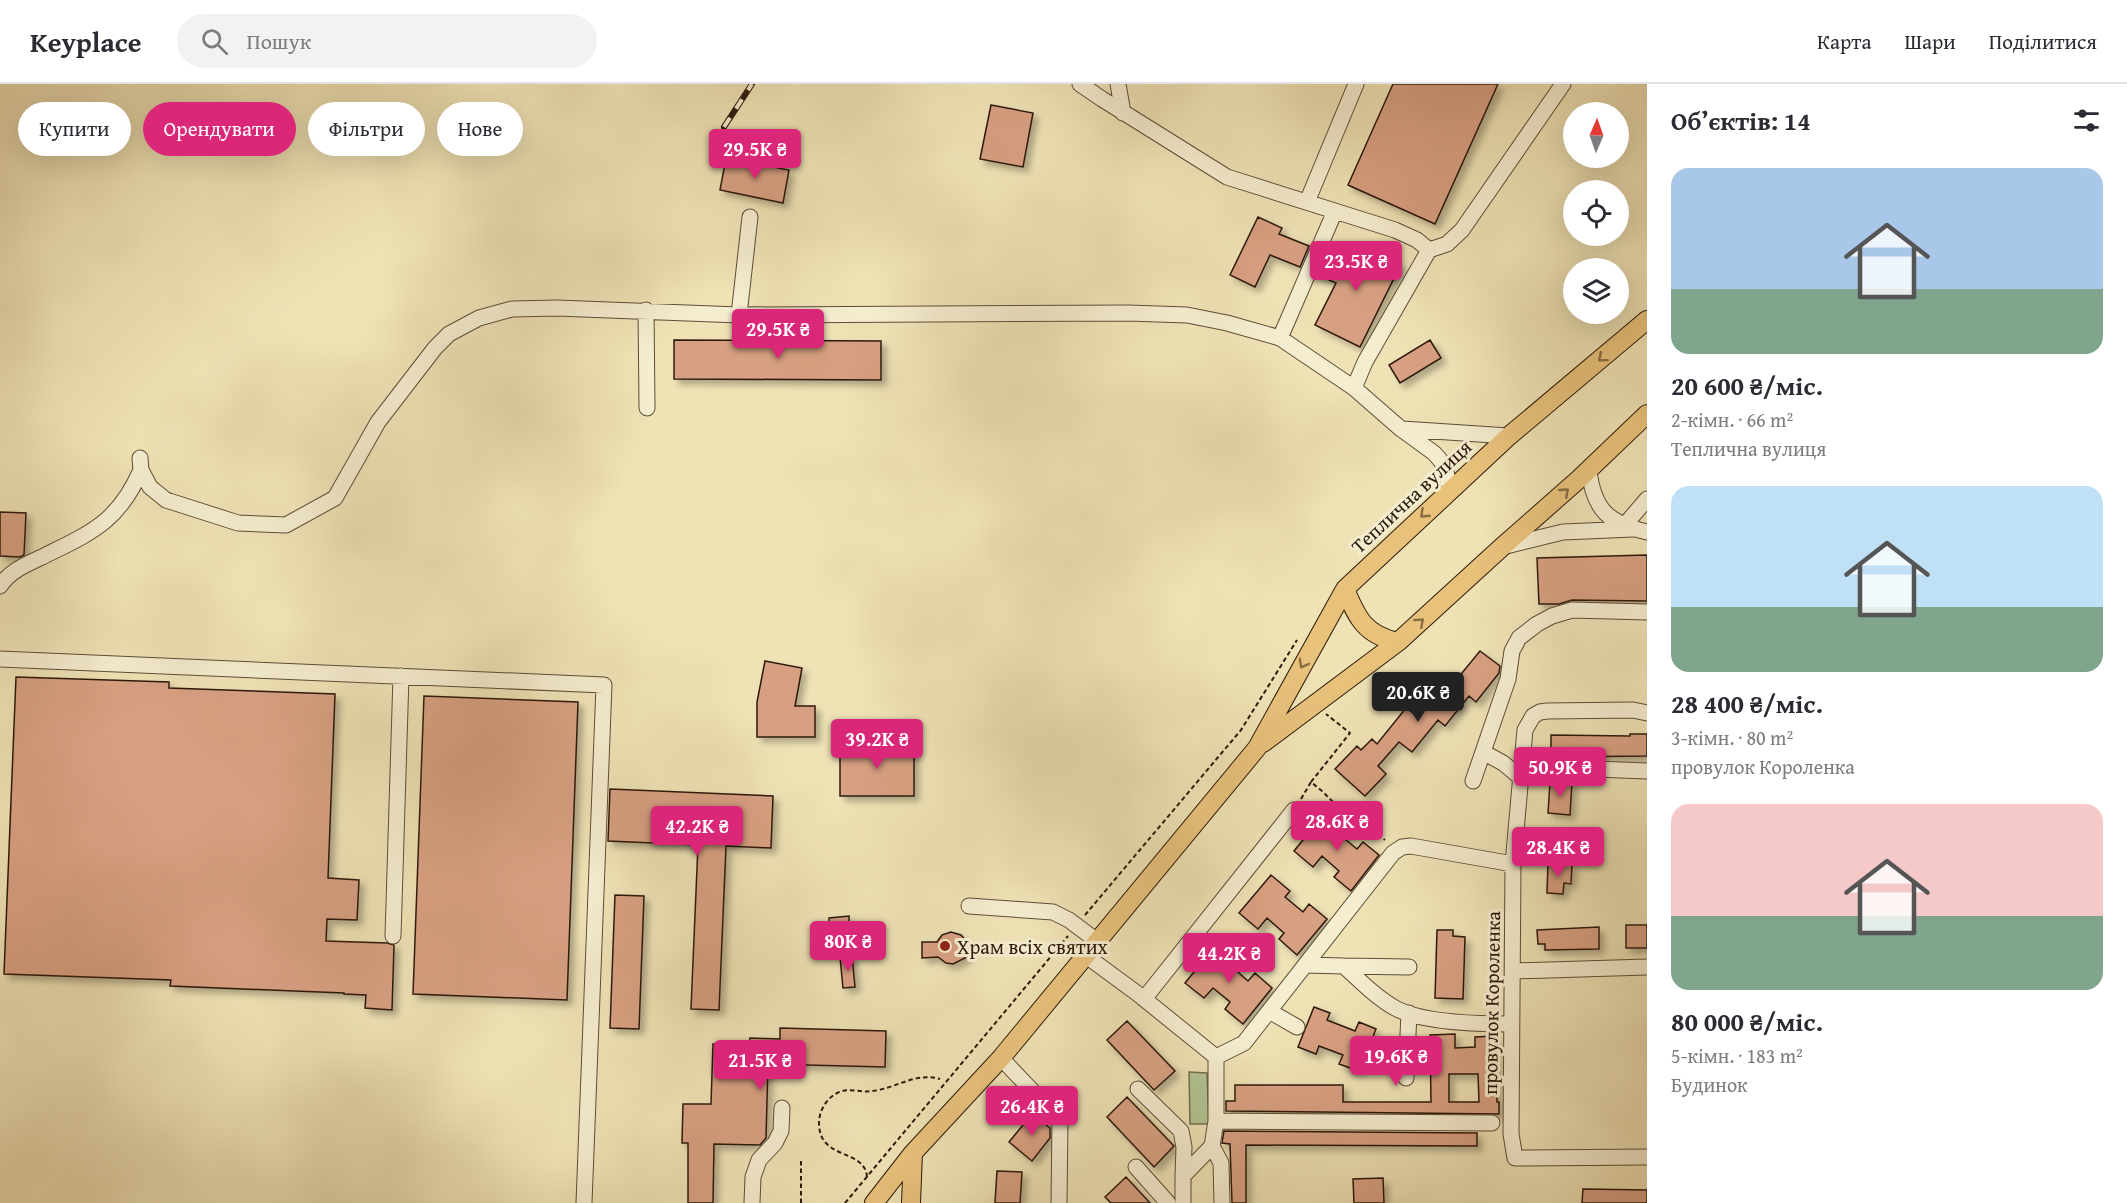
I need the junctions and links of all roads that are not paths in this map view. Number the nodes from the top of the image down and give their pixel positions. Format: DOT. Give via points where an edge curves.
graph roads {
  1 [pos="1080,84"];
  2 [pos="1118,84"];
  3 [pos="1356,84"];
  4 [pos="1563,84"];
  5 [pos="1123,113"];
  6 [pos="1307,202"];
  7 [pos="1335,211"];
  8 [pos="750,217"];
  9 [pos="1430,249"];
  10 [pos="645,310"];
  11 [pos="739,315"];
  12 [pos="1647,320"];
  13 [pos="1280,338"];
  14 [pos="1354,388"];
  15 [pos="647,408"];
  16 [pos="1647,414"];
  17 [pos="1401,429"];
  18 [pos="1509,436"];
  19 [pos="1589,471"];
  20 [pos="1450,490"];
  21 [pos="1647,499"];
  22 [pos="1635,529"];
  23 [pos="1502,547"];
  24 [pos="0,586"];
  25 [pos="1345,589"];
  26 [pos="1647,612"];
  27 [pos="1398,642"];
  28 [pos="0,659"];
  29 [pos="401,676"];
  30 [pos="1647,713"];
  31 [pos="1257,748"];
  32 [pos="1483,752"];
  33 [pos="1647,771"];
  34 [pos="1520,777"];
  35 [pos="1473,781"];
  36 [pos="1294,810"];
  37 [pos="1513,864"];
  38 [pos="969,906"];
  39 [pos="393,936"];
  40 [pos="1091,948"];
  41 [pos="1305,964"];
  42 [pos="1344,966"];
  43 [pos="1409,967"];
  44 [pos="1647,968"];
  45 [pos="1512,971"];
  46 [pos="1144,999"];
  47 [pos="1269,1011"];
  48 [pos="1409,1012"];
  49 [pos="1510,1024"];
  50 [pos="1297,1027"];
  51 [pos="1216,1057"];
  52 [pos="1001,1058"];
  53 [pos="1406,1078"];
  54 [pos="1138,1089"];
  55 [pos="782,1108"];
  56 [pos="1216,1121"];
  57 [pos="1492,1123"];
  58 [pos="1212,1146"];
  59 [pos="913,1153"];
  60 [pos="1647,1157"];
  61 [pos="1136,1167"];
  62 [pos="1183,1176"];
  63 [pos="584,1203"];
  64 [pos="752,1203"];
  65 [pos="874,1203"];
  66 [pos="911,1203"];
  67 [pos="1059,1203"];
  68 [pos="1168,1203"];
  69 [pos="1183,1203"];
  70 [pos="1222,1203"];
  1 -- 5 [label="street"];
  2 -- 5 [label="street"];
  3 -- 6 [label="street"];
  4 -- 9 [label="street" via="1462,230 1447,244"];
  5 -- 6 [label="street" via="1227,177"];
  6 -- 7 [label="street"];
  7 -- 9 [label="street" via="1395,230"];
  7 -- 13 [label="street"];
  8 -- 11 [label="street"];
  9 -- 14 [label="street"];
  10 -- 11 [label="street"];
  10 -- 15 [label="street"];
  10 -- 24 [label="street" via="512,309 486,315 449,334 435,348 378,422 334,498 286,525 238,523 176,504 158,496 140,464 127,497 105,523 12,572"];
  11 -- 13 [label="street" via="1187,315"];
  12 -- 18 [label="main road, Теплична вулиця, one-way"];
  13 -- 14 [label="street"];
  14 -- 17 [label="street"];
  16 -- 19 [label="main road, Теплична вулиця"];
  17 -- 18 [label="street"];
  17 -- 20 [label="street" via="1442,461"];
  18 -- 20 [label="main road, Теплична вулиця"];
  19 -- 22 [label="street" via="1596,501 1608,516"];
  23 -- 19 [label="main road, Теплична вулиця, one-way"];
  20 -- 25 [label="main road, Теплична вулиця, one-way"];
  21 -- 22 [label="street"];
  22 -- 23 [label="street" via="1563,532"];
  27 -- 23 [label="main road, Теплична вулиця, one-way"];
  25 -- 27 [label="main road" via="1365,627 1380,639"];
  25 -- 31 [label="main road, Теплична вулиця, one-way"];
  26 -- 32 [label="street" via="1572,610 1552,616 1519,638"];
  27 -- 31 [label="main road, Теплична вулиця"];
  28 -- 29 [label="street"];
  29 -- 39 [label="street"];
  29 -- 63 [label="street" via="604,685"];
  30 -- 34 [label="street, провулок Короленка" via="1540,712 1525,730"];
  31 -- 40 [label="main road, Теплична вулиця"];
  32 -- 34 [label="street"];
  32 -- 35 [label="street"];
  33 -- 34 [label="street" via="1594,769"];
  34 -- 37 [label="street, провулок Короленка"];
  36 -- 46 [label="street"];
  37 -- 41 [label="street" via="1402,847"];
  37 -- 45 [label="street, провулок Короленка"];
  38 -- 40 [label="street" via="1050,911 1077,925"];
  40 -- 46 [label="street"];
  40 -- 52 [label="main road, Теплична вулиця"];
  41 -- 42 [label="street"];
  41 -- 47 [label="street"];
  42 -- 43 [label="street"];
  42 -- 48 [label="street" via="1396,1009"];
  44 -- 45 [label="street"];
  45 -- 49 [label="street, провулок Короленка"];
  46 -- 51 [label="street"];
  47 -- 50 [label="street"];
  47 -- 51 [label="street" via="1244,1043"];
  48 -- 49 [label="street" via="1430,1019"];
  48 -- 53 [label="street"];
  49 -- 60 [label="street, провулок Короленка" via="1511,1134 1515,1158"];
  51 -- 56 [label="street"];
  52 -- 59 [label="main road, Теплична вулиця"];
  52 -- 67 [label="street" via="1060,1120"];
  54 -- 62 [label="street" via="1181,1131"];
  55 -- 64 [label="street" via="781,1131 759,1160 753,1177"];
  56 -- 57 [label="street"];
  56 -- 58 [label="street"];
  58 -- 62 [label="street"];
  58 -- 70 [label="street" via="1221,1163"];
  59 -- 65 [label="main road, Теплична вулиця"];
  59 -- 66 [label="main road"];
  61 -- 68 [label="street"];
  62 -- 69 [label="street"];
}
